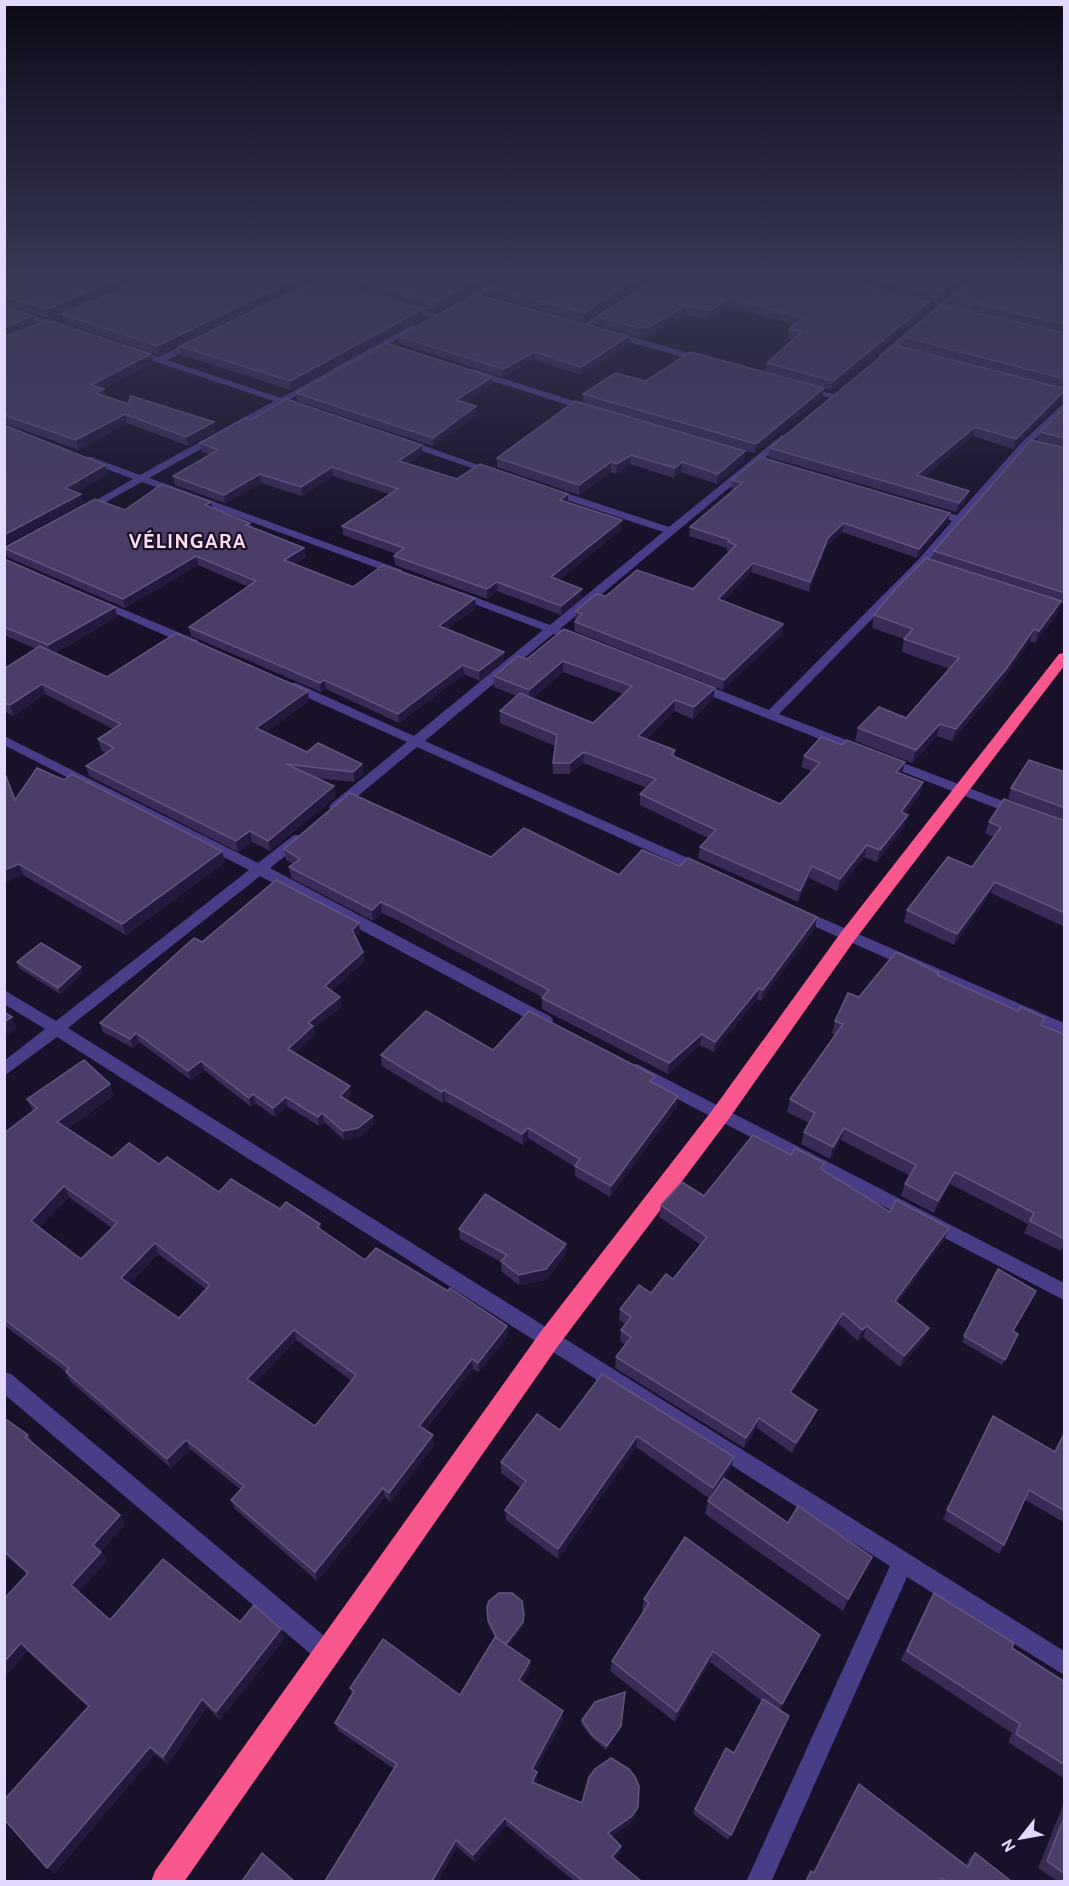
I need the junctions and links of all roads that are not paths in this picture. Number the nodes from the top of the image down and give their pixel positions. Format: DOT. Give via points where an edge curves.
graph roads {
  1 [pos="163,361"];
  2 [pos="352,361"];
  3 [pos="881,361"];
  4 [pos="462,369"];
  5 [pos="868,369"];
  6 [pos="801,386"];
  7 [pos="280,400"];
  8 [pos="573,405"];
  9 [pos="1065,406"];
  10 [pos="818,410"];
  11 [pos="565,411"];
  12 [pos="595,411"];
  13 [pos="314,412"];
  14 [pos="793,430"];
  15 [pos="394,439"];
  16 [pos="78,455"];
  17 [pos="494,463"];
  18 [pos="485,470"];
  19 [pos="507,477"];
  20 [pos="141,479"];
  21 [pos="539,488"];
  22 [pos="925,509"];
  23 [pos="78,513"];
  24 [pos="958,519"];
  25 [pos="670,531"];
  26 [pos="408,576"];
  27 [pos="449,591"];
  28 [pos="80,594"];
  29 [pos="554,630"];
  30 [pos="576,639"];
  31 [pos="210,651"];
  32 [pos="1065,657"];
  33 [pos="275,679"];
  34 [pos="684,681"];
  35 [pos="771,715"];
  36 [pos="4,740"];
  37 [pos="416,740"];
  38 [pos="959,790"];
  39 [pos="325,816"];
  40 [pos="1033,817"];
  41 [pos="307,832"];
  42 [pos="261,870"];
  43 [pos="718,877"];
  44 [pos="783,906"];
  45 [pos="848,936"];
  46 [pos="4,996"];
  47 [pos="55,1029"];
  48 [pos="1065,1030"];
  49 [pos="564,1031"];
  50 [pos="627,1064"];
  51 [pos="4,1070"];
  52 [pos="721,1114"];
  53 [pos="1065,1292"];
  54 [pos="550,1338"];
  55 [pos="4,1381"];
  56 [pos="902,1564"];
  57 [pos="327,1653"];
  58 [pos="1065,1664"];
  59 [pos="166,1881"];
  60 [pos="758,1881"];
  1 -- 7 [label="street"];
  2 -- 7 [label="street"];
  3 -- 5 [label="street"];
  4 -- 8 [label="street"];
  6 -- 10 [label="street" via="839,392"];
  7 -- 13 [label="street"];
  7 -- 20 [label="street"];
  8 -- 11 [label="street"];
  8 -- 12 [label="street"];
  9 -- 24 [label="street"];
  14 -- 25 [label="street"];
  15 -- 18 [label="street"];
  16 -- 20 [label="street"];
  17 -- 18 [label="street"];
  18 -- 19 [label="street"];
  20 -- 23 [label="street"];
  20 -- 26 [label="street"];
  21 -- 25 [label="street"];
  22 -- 24 [label="street"];
  24 -- 35 [label="street" via="926,565"];
  25 -- 29 [label="street"];
  27 -- 29 [label="street"];
  28 -- 31 [label="street"];
  29 -- 30 [label="street"];
  29 -- 37 [label="street"];
  32 -- 38 [label="highway"];
  33 -- 37 [label="street"];
  34 -- 35 [label="street"];
  35 -- 38 [label="street"];
  36 -- 42 [label="street"];
  37 -- 39 [label="street"];
  37 -- 43 [label="street"];
  38 -- 40 [label="street"];
  38 -- 45 [label="highway"];
  41 -- 42 [label="street"];
  42 -- 47 [label="street"];
  42 -- 49 [label="street"];
  44 -- 45 [label="street"];
  45 -- 48 [label="street"];
  45 -- 52 [label="highway"];
  46 -- 47 [label="street"];
  47 -- 51 [label="street"];
  47 -- 54 [label="street"];
  50 -- 52 [label="street"];
  52 -- 53 [label="street"];
  52 -- 54 [label="highway"];
  54 -- 56 [label="street"];
  54 -- 57 [label="highway"];
  55 -- 57 [label="street"];
  56 -- 58 [label="street"];
  56 -- 60 [label="street"];
  57 -- 59 [label="highway"];
}
